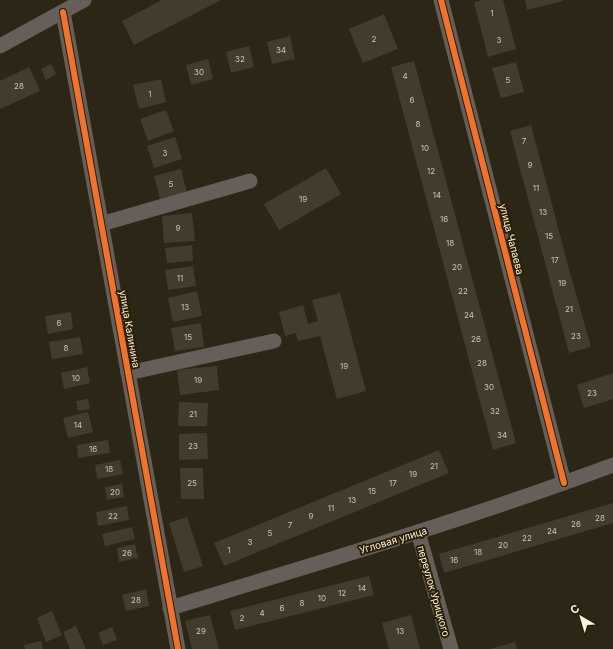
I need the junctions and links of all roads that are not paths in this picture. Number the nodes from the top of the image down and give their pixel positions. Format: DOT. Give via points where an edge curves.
graph roads {
  1 [pos="84,0"];
  2 [pos="441,0"];
  3 [pos="63,12"];
  4 [pos="0,46"];
  5 [pos="250,181"];
  6 [pos="101,224"];
  7 [pos="274,341"];
  8 [pos="128,373"];
  9 [pos="613,465"];
  10 [pos="564,483"];
  11 [pos="418,532"];
  12 [pos="170,608"];
  13 [pos="178,649"];
  14 [pos="451,649"];
  1 -- 3 [label="street"];
  2 -- 10 [label="street, улица Чапаева"];
  3 -- 4 [label="street"];
  3 -- 6 [label="street, улица Калинина"];
  5 -- 6 [label="street"];
  6 -- 8 [label="street, улица Калинина"];
  7 -- 8 [label="street"];
  8 -- 12 [label="street, улица Калинина"];
  9 -- 10 [label="street, Угловая улица"];
  10 -- 11 [label="street, Угловая улица"];
  11 -- 12 [label="street, Угловая улица"];
  11 -- 14 [label="street, переулок Урицкого"];
  12 -- 13 [label="street, улица Калинина"];
}
